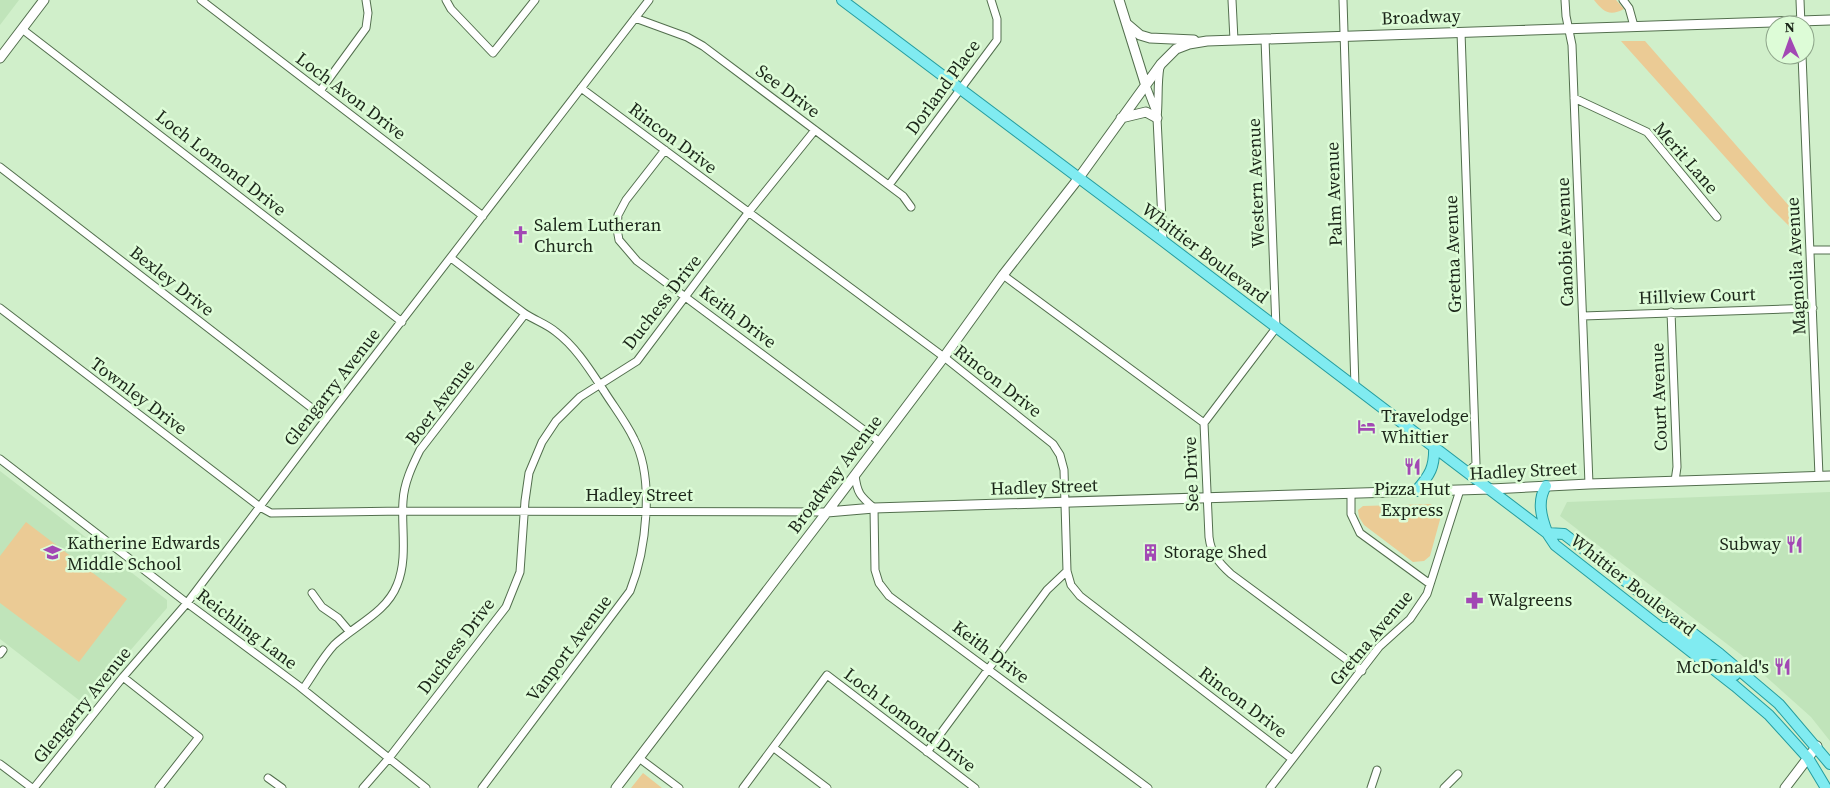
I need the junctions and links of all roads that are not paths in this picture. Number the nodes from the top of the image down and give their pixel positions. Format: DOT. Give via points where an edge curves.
graph roads {
  1 [pos="44,0"];
  2 [pos="201,0"];
  3 [pos="366,0"];
  4 [pos="446,0"];
  5 [pos="534,0"];
  6 [pos="649,0"];
  7 [pos="842,0"];
  8 [pos="991,0"];
  9 [pos="1120,0"];
  10 [pos="1232,0"];
  11 [pos="1343,0"];
  12 [pos="1565,0"];
  13 [pos="1623,0"];
  14 [pos="1800,0"];
  15 [pos="1801,15"];
  16 [pos="635,18"];
  17 [pos="1830,20"];
  18 [pos="1815,22"];
  19 [pos="1127,23"];
  20 [pos="1765,24"];
  21 [pos="1634,26"];
  22 [pos="22,29"];
  23 [pos="1569,29"];
  24 [pos="1461,32"];
  25 [pos="1344,36"];
  26 [pos="1265,39"];
  27 [pos="1234,40"];
  28 [pos="1207,41"];
  29 [pos="0,58"];
  30 [pos="1161,64"];
  31 [pos="1802,65"];
  32 [pos="1145,83"];
  33 [pos="581,88"];
  34 [pos="961,89"];
  35 [pos="320,91"];
  36 [pos="1574,98"];
  37 [pos="1121,118"];
  38 [pos="1157,118"];
  39 [pos="815,130"];
  40 [pos="665,150"];
  41 [pos="0,167"];
  42 [pos="1078,179"];
  43 [pos="889,185"];
  44 [pos="911,207"];
  45 [pos="748,213"];
  46 [pos="483,216"];
  47 [pos="1717,217"];
  48 [pos="1163,241"];
  49 [pos="1810,250"];
  50 [pos="1830,250"];
  51 [pos="451,258"];
  52 [pos="1003,275"];
  53 [pos="686,297"];
  54 [pos="0,308"];
  55 [pos="1813,308"];
  56 [pos="1671,312"];
  57 [pos="525,314"];
  58 [pos="1583,316"];
  59 [pos="402,322"];
  60 [pos="1276,328"];
  61 [pos="944,357"];
  62 [pos="600,385"];
  63 [pos="1355,387"];
  64 [pos="326,419"];
  65 [pos="1204,423"];
  66 [pos="880,442"];
  67 [pos="1434,446"];
  68 [pos="0,459"];
  69 [pos="1468,472"];
  70 [pos="855,475"];
  71 [pos="1819,476"];
  72 [pos="1830,476"];
  73 [pos="1675,482"];
  74 [pos="1589,484"];
  75 [pos="1546,486"];
  76 [pos="1491,489"];
  77 [pos="1460,490"];
  78 [pos="1416,491"];
  79 [pos="1351,493"];
  80 [pos="1208,498"];
  81 [pos="1064,502"];
  82 [pos="260,507"];
  83 [pos="874,508"];
  84 [pos="404,511"];
  85 [pos="646,511"];
  86 [pos="524,512"];
  87 [pos="827,512"];
  88 [pos="1547,533"];
  89 [pos="1573,560"];
  90 [pos="1606,566"];
  91 [pos="1067,572"];
  92 [pos="1430,584"];
  93 [pos="312,593"];
  94 [pos="187,603"];
  95 [pos="1661,628"];
  96 [pos="349,631"];
  97 [pos="1720,654"];
  98 [pos="1710,666"];
  99 [pos="988,669"];
  100 [pos="1362,671"];
  101 [pos="124,677"];
  102 [pos="1756,685"];
  103 [pos="303,689"];
  104 [pos="1816,746"];
  105 [pos="774,748"];
  106 [pos="927,752"];
  107 [pos="389,758"];
  108 [pos="639,758"];
  109 [pos="1808,758"];
  110 [pos="1292,759"];
  111 [pos="0,764"];
  112 [pos="1830,764"];
  113 [pos="1377,770"];
  114 [pos="1458,774"];
  115 [pos="268,778"];
  116 [pos="33,788"];
  117 [pos="160,788"];
  118 [pos="282,788"];
  119 [pos="363,788"];
  120 [pos="426,788"];
  121 [pos="482,788"];
  122 [pos="616,788"];
  123 [pos="680,788"];
  124 [pos="742,788"];
  125 [pos="827,788"];
  126 [pos="975,788"];
  127 [pos="1148,788"];
  128 [pos="1270,788"];
  129 [pos="1371,788"];
  130 [pos="1444,788"];
  131 [pos="1785,788"];
  132 [pos="1826,788"];
  1 -- 22 [label="street"];
  2 -- 35 [label="street, Loch Avon Drive"];
  3 -- 35 [label="street" via="366,28"];
  4 -- 5 [label="street" via="493,53"];
  6 -- 16 [label="street, Glengarry Avenue"];
  7 -- 34 [label="main road, Whittier Boulevard"];
  8 -- 34 [label="street, Dorland Place" via="997,19 997,40"];
  9 -- 19 [label="street"];
  10 -- 27 [label="street"];
  11 -- 25 [label="street, Palm Avenue"];
  12 -- 23 [label="street, Canobie Avenue"];
  13 -- 21 [label="street"];
  14 -- 15 [label="street"];
  16 -- 33 [label="street, Glengarry Avenue"];
  16 -- 39 [label="street, See Drive" via="703,46"];
  17 -- 18 [label="street, Broadway"];
  19 -- 28 [label="street" via="1140,35 1150,38"];
  19 -- 32 [label="street"];
  20 -- 21 [label="street, Broadway"];
  21 -- 23 [label="street, Broadway"];
  22 -- 29 [label="street"];
  22 -- 59 [label="street, Loch Lomond Drive"];
  23 -- 24 [label="street, Broadway"];
  23 -- 36 [label="street, Canobie Avenue"];
  24 -- 25 [label="street, Broadway"];
  24 -- 69 [label="street, Gretna Avenue" via="1476,464"];
  25 -- 26 [label="street, Broadway"];
  25 -- 63 [label="street, Palm Avenue"];
  26 -- 27 [label="street, Broadway"];
  26 -- 60 [label="street, Western Avenue"];
  27 -- 28 [label="street, Broadway"];
  28 -- 30 [label="street, Broadway" via="1176,49"];
  30 -- 32 [label="street, Broadway"];
  30 -- 38 [label="street"];
  31 -- 49 [label="street, Magnolia Avenue"];
  32 -- 37 [label="street, Broadway"];
  32 -- 38 [label="street"];
  33 -- 40 [label="street, Rincon Drive"];
  33 -- 46 [label="street, Glengarry Avenue"];
  34 -- 42 [label="main road, Whittier Boulevard"];
  34 -- 43 [label="street, Dorland Place"];
  35 -- 46 [label="street, Loch Avon Drive"];
  36 -- 47 [label="street, Merit Lane" via="1647,132"];
  36 -- 58 [label="street, Canobie Avenue"];
  37 -- 38 [label="street" via="1146,112"];
  37 -- 42 [label="street, Broadway"];
  38 -- 48 [label="street"];
  39 -- 43 [label="street, See Drive"];
  39 -- 45 [label="street, Duchess Drive"];
  40 -- 45 [label="street, Rincon Drive"];
  40 -- 53 [label="street, Keith Drive" via="626,200 618,215 617,229 620,240 637,261"];
  41 -- 64 [label="street, Bexley Drive"];
  42 -- 48 [label="main road, Whittier Boulevard"];
  42 -- 52 [label="street, Broadway Avenue"];
  43 -- 44 [label="street, See Drive"];
  45 -- 53 [label="street, Duchess Drive"];
  45 -- 61 [label="street, Rincon Drive"];
  46 -- 51 [label="street, Glengarry Avenue"];
  48 -- 60 [label="main road, Whittier Boulevard"];
  49 -- 50 [label="street"];
  49 -- 55 [label="street, Magnolia Avenue"];
  51 -- 57 [label="street"];
  51 -- 59 [label="street, Glengarry Avenue"];
  52 -- 61 [label="street, Broadway Avenue"];
  52 -- 65 [label="street, See Drive"];
  53 -- 62 [label="street, Duchess Drive" via="637,361"];
  53 -- 66 [label="street, Keith Drive"];
  54 -- 82 [label="street, Townley Drive"];
  55 -- 56 [label="street, Hillview Court"];
  55 -- 71 [label="street, Magnolia Avenue"];
  56 -- 58 [label="street, Hillview Court"];
  56 -- 73 [label="street, Court Avenue"];
  57 -- 62 [label="street" via="556,331 573,347"];
  57 -- 84 [label="street, Boer Avenue" via="420,450 408,479"];
  58 -- 74 [label="street, Canobie Avenue"];
  59 -- 64 [label="street, Glengarry Avenue"];
  60 -- 63 [label="main road, Whittier Boulevard"];
  60 -- 65 [label="street"];
  61 -- 66 [label="street, Broadway Avenue"];
  61 -- 81 [label="street, Rincon Drive" via="1053,444 1064,470"];
  62 -- 85 [label="street" via="635,440 646,485"];
  62 -- 86 [label="street, Duchess Drive" via="580,398 556,421 542,442 529,473"];
  63 -- 67 [label="main road, Whittier Boulevard"];
  64 -- 82 [label="street, Glengarry Avenue"];
  65 -- 80 [label="street, See Drive"];
  66 -- 70 [label="street, Broadway Avenue"];
  67 -- 69 [label="main road, Whittier Boulevard"];
  67 -- 78 [label="main road" via="1435,461 1428,477"];
  68 -- 94 [label="street, Reichling Lane"];
  69 -- 76 [label="main road, Whittier Boulevard"];
  70 -- 83 [label="street" via="857,490"];
  70 -- 87 [label="street, Broadway Avenue"];
  71 -- 72 [label="street, Hadley Street"];
  71 -- 73 [label="street, Hadley Street"];
  73 -- 74 [label="street, Hadley Street"];
  74 -- 75 [label="street, Hadley Street"];
  75 -- 76 [label="street, Hadley Street"];
  75 -- 88 [label="main road" via="1540,504"];
  76 -- 77 [label="street, Hadley Street"];
  76 -- 88 [label="main road, Whittier Boulevard"];
  77 -- 78 [label="street, Hadley Street"];
  77 -- 92 [label="street, Gretna Avenue"];
  78 -- 79 [label="street, Hadley Street"];
  79 -- 80 [label="street, Hadley Street"];
  79 -- 92 [label="street" via="1351,514 1360,534"];
  80 -- 81 [label="street, Hadley Street"];
  80 -- 100 [label="street, See Drive" via="1210,547 1220,564"];
  81 -- 83 [label="street, Hadley Street"];
  81 -- 91 [label="street, Rincon Drive"];
  82 -- 84 [label="street, Hadley Street" via="271,513"];
  82 -- 94 [label="street, Glengarry Avenue"];
  83 -- 87 [label="street, Hadley Street"];
  83 -- 99 [label="street, Keith Drive" via="875,570 879,583 889,596"];
  84 -- 86 [label="street, Hadley Street"];
  84 -- 96 [label="street, Boer Avenue" via="402,564 393,594 383,606"];
  85 -- 86 [label="street, Hadley Street"];
  85 -- 87 [label="street, Hadley Street"];
  85 -- 121 [label="street, Vanport Avenue" via="641,560 630,591"];
  86 -- 107 [label="street, Duchess Drive" via="520,572 506,607"];
  87 -- 108 [label="street, Broadway Avenue"];
  88 -- 89 [label="main road, Whittier Boulevard" via="1555,545"];
  88 -- 90 [label="main road, Whittier Boulevard" via="1564,534"];
  89 -- 90 [label="main road" via="1582,558"];
  89 -- 95 [label="main road, Whittier Boulevard"];
  90 -- 97 [label="main road, Whittier Boulevard"];
  91 -- 99 [label="street" via="1047,590"];
  91 -- 110 [label="street, Rincon Drive" via="1071,585 1090,605"];
  92 -- 100 [label="street, Gretna Avenue" via="1410,619 1379,647"];
  93 -- 96 [label="street" via="322,607"];
  94 -- 101 [label="street, Glengarry Avenue"];
  94 -- 103 [label="street, Reichling Lane"];
  95 -- 97 [label="main road" via="1678,632 1707,654"];
  95 -- 98 [label="main road, Whittier Boulevard"];
  96 -- 103 [label="street, Boer Avenue" via="332,648"];
  97 -- 102 [label="main road, Whittier Boulevard"];
  98 -- 102 [label="main road" via="1719,664 1744,682"];
  98 -- 109 [label="main road, Whittier Boulevard" via="1769,715"];
  99 -- 106 [label="street"];
  99 -- 127 [label="street, Keith Drive"];
  100 -- 110 [label="street, Gretna Avenue"];
  101 -- 116 [label="street, Glengarry Avenue"];
  101 -- 117 [label="street" via="199,737"];
  102 -- 104 [label="main road, Whittier Boulevard" via="1779,704"];
  103 -- 107 [label="street, Reichling Lane"];
  104 -- 109 [label="street"];
  104 -- 112 [label="main road, Whittier Boulevard"];
  105 -- 106 [label="street, Loch Lomond Drive" via="827,675"];
  105 -- 124 [label="street"];
  105 -- 125 [label="street"];
  106 -- 126 [label="street, Loch Lomond Drive"];
  107 -- 119 [label="street, Duchess Drive"];
  107 -- 120 [label="street, Reichling Lane"];
  108 -- 122 [label="street, Broadway Avenue"];
  108 -- 123 [label="street"];
  109 -- 131 [label="street"];
  109 -- 132 [label="main road, Whittier Boulevard"];
  110 -- 128 [label="street, Gretna Avenue"];
  111 -- 116 [label="street"];
  113 -- 129 [label="street"];
  114 -- 130 [label="street"];
  115 -- 118 [label="street"];
}
